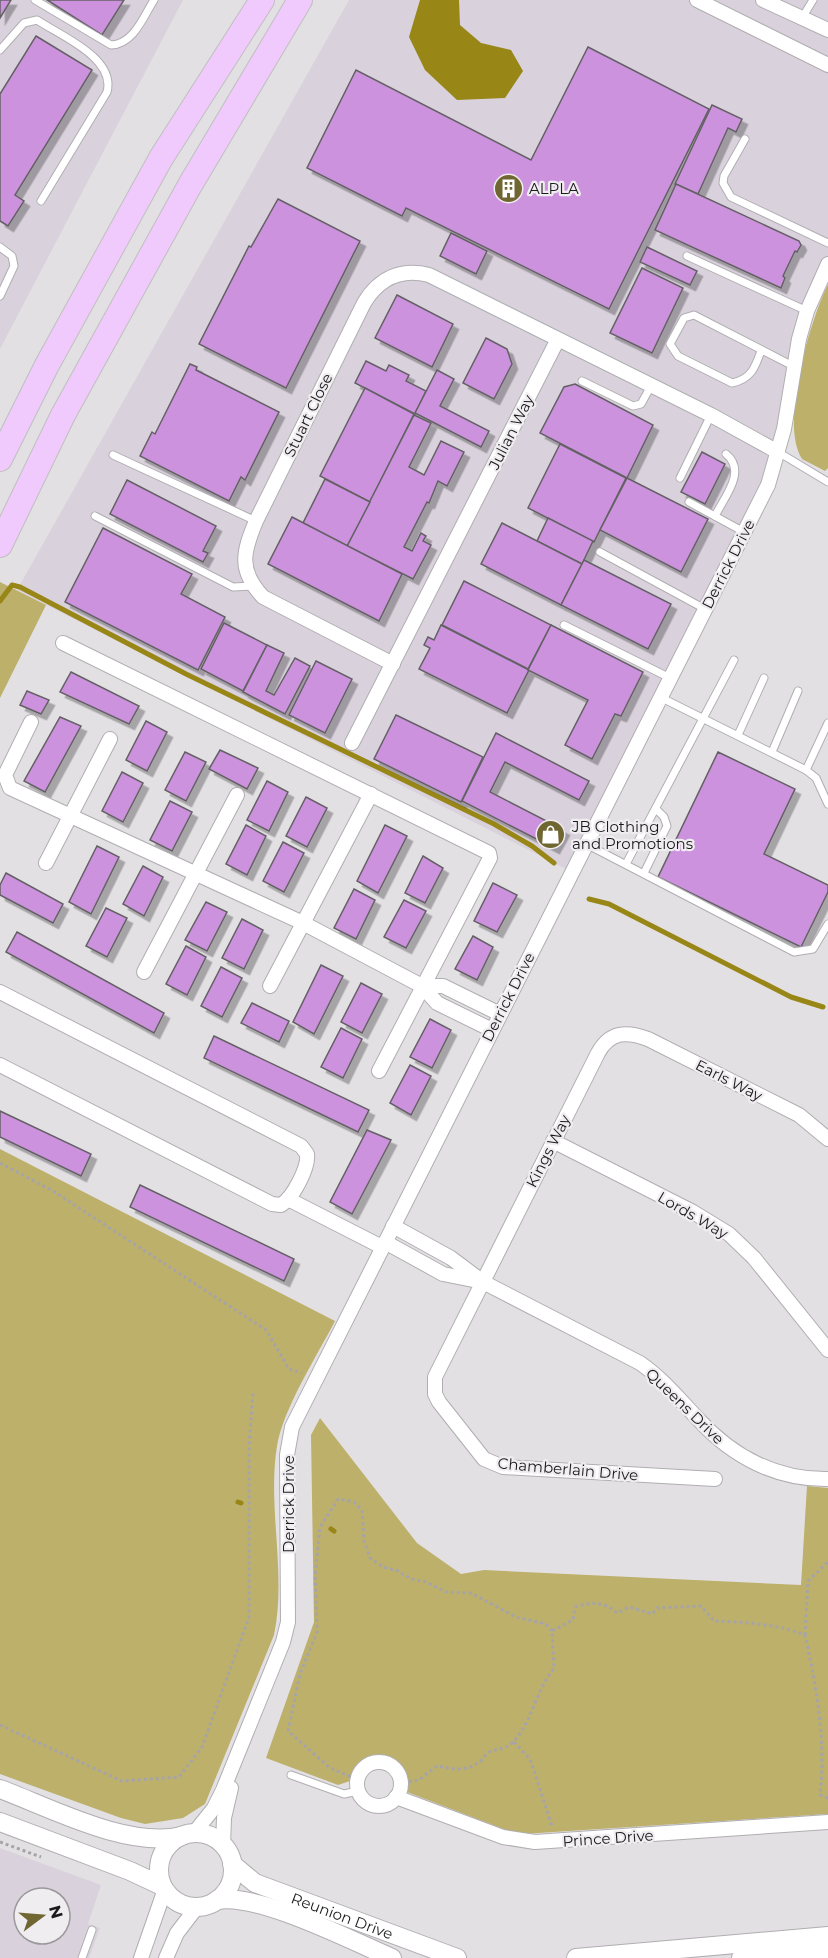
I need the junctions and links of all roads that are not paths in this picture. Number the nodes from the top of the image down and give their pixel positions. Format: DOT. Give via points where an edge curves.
graph roads {
  1 [pos="35,0"];
  2 [pos="154,0"];
  3 [pos="262,0"];
  4 [pos="300,0"];
  5 [pos="697,0"];
  6 [pos="763,0"];
  7 [pos="813,0"];
  8 [pos="802,18"];
  9 [pos="828,30"];
  10 [pos="0,50"];
  11 [pos="828,65"];
  12 [pos="745,139"];
  13 [pos="41,201"];
  14 [pos="828,243"];
  15 [pos="0,246"];
  16 [pos="687,256"];
  17 [pos="828,264"];
  18 [pos="0,296"];
  19 [pos="807,311"];
  20 [pos="557,341"];
  21 [pos="761,351"];
  22 [pos="794,366"];
  23 [pos="582,381"];
  24 [pos="651,386"];
  25 [pos="711,415"];
  26 [pos="778,452"];
  27 [pos="726,454"];
  28 [pos="113,455"];
  29 [pos="0,459"];
  30 [pos="680,478"];
  31 [pos="828,482"];
  32 [pos="689,502"];
  33 [pos="95,516"];
  34 [pos="715,516"];
  35 [pos="256,521"];
  36 [pos="744,532"];
  37 [pos="0,545"];
  38 [pos="600,552"];
  39 [pos="253,586"];
  40 [pos="705,609"];
  41 [pos="564,625"];
  42 [pos="63,643"];
  43 [pos="734,660"];
  44 [pos="393,664"];
  45 [pos="669,678"];
  46 [pos="764,678"];
  47 [pos="798,691"];
  48 [pos="660,697"];
  49 [pos="705,718"];
  50 [pos="31,722"];
  51 [pos="828,723"];
  52 [pos="738,735"];
  53 [pos="110,739"];
  54 [pos="352,743"];
  55 [pos="772,752"];
  56 [pos="806,770"];
  57 [pos="371,794"];
  58 [pos="237,795"];
  59 [pos="828,801"];
  60 [pos="657,810"];
  61 [pos="70,818"];
  62 [pos="585,843"];
  63 [pos="46,863"];
  64 [pos="626,864"];
  65 [pos="197,872"];
  66 [pos="644,873"];
  67 [pos="303,923"];
  68 [pos="828,924"];
  69 [pos="144,972"];
  70 [pos="270,986"];
  71 [pos="422,986"];
  72 [pos="0,992"];
  73 [pos="500,1014"];
  74 [pos="492,1030"];
  75 [pos="625,1033"];
  76 [pos="0,1065"];
  77 [pos="379,1071"];
  78 [pos="828,1139"];
  79 [pos="553,1141"];
  80 [pos="288,1199"];
  81 [pos="393,1226"];
  82 [pos="384,1245"];
  83 [pos="483,1282"];
  84 [pos="828,1350"];
  85 [pos="715,1479"];
  86 [pos="828,1479"];
  87 [pos="243,1742"];
  88 [pos="291,1775"];
  89 [pos="358,1785"];
  90 [pos="0,1789"];
  91 [pos="396,1797"];
  92 [pos="0,1822"];
  93 [pos="828,1822"];
  94 [pos="189,1834"];
  95 [pos="222,1845"];
  96 [pos="232,1864"];
  97 [pos="163,1887"];
  98 [pos="217,1900"];
  99 [pos="197,1907"];
  100 [pos="92,1930"];
  101 [pos="828,1936"];
  102 [pos="828,1951"];
  103 [pos="82,1958"];
  104 [pos="141,1958"];
  105 [pos="166,1958"];
  106 [pos="392,1958"];
  107 [pos="457,1958"];
  108 [pos="576,1958"];
  109 [pos="741,1958"];
  1 -- 2 [label="lane" via="111,45 130,38"];
  3 -- 29 [label="highway" via="162,158 47,365"];
  4 -- 37 [label="highway" via="196,175 69,405"];
  5 -- 11 [label="street"];
  6 -- 8 [label="street"];
  7 -- 8 [label="lane"];
  8 -- 9 [label="street"];
  10 -- 13 [label="lane" via="24,23 37,20 98,60 108,75 107,92"];
  12 -- 14 [label="lane" via="724,176 723,183 731,197"];
  15 -- 18 [label="lane" via="12,256 14,266"];
  16 -- 19 [label="lane"];
  17 -- 19 [label="street, Derrick Drive"];
  19 -- 22 [label="street, Derrick Drive"];
  20 -- 24 [label="street"];
  20 -- 35 [label="street, Stuart Close" via="429,275 409,272 388,278 364,303"];
  20 -- 44 [label="street, Julian Way"];
  21 -- 21 [label="lane" via="694,315 684,318 670,344 678,356 732,383 753,373"];
  21 -- 22 [label="lane"];
  22 -- 26 [label="street, Derrick Drive"];
  23 -- 24 [label="lane" via="633,405 641,404"];
  24 -- 25 [label="street"];
  25 -- 26 [label="street"];
  25 -- 30 [label="lane"];
  26 -- 31 [label="lane"];
  26 -- 36 [label="street, Derrick Drive" via="768,485"];
  27 -- 34 [label="lane" via="735,462 736,474"];
  28 -- 35 [label="lane"];
  32 -- 34 [label="lane"];
  33 -- 39 [label="lane" via="233,587"];
  34 -- 36 [label="lane"];
  35 -- 39 [label="street, Stuart Close" via="244,557"];
  36 -- 40 [label="street, Derrick Drive"];
  38 -- 40 [label="lane"];
  39 -- 44 [label="street" via="262,597"];
  40 -- 45 [label="street, Derrick Drive"];
  41 -- 45 [label="lane"];
  42 -- 57 [label="street"];
  43 -- 49 [label="lane"];
  44 -- 54 [label="street, Julian Way"];
  45 -- 48 [label="street, Derrick Drive"];
  46 -- 52 [label="lane"];
  47 -- 55 [label="lane"];
  48 -- 49 [label="lane"];
  48 -- 62 [label="street, Derrick Drive"];
  49 -- 52 [label="lane"];
  49 -- 60 [label="lane"];
  50 -- 61 [label="street" via="4,775 6,783"];
  51 -- 56 [label="lane"];
  52 -- 55 [label="lane"];
  53 -- 61 [label="street"];
  55 -- 56 [label="lane"];
  56 -- 59 [label="lane" via="816,778"];
  57 -- 67 [label="street"];
  57 -- 71 [label="street" via="490,855"];
  58 -- 65 [label="street"];
  60 -- 64 [label="lane"];
  60 -- 66 [label="lane" via="667,826"];
  61 -- 63 [label="street"];
  61 -- 65 [label="street"];
  62 -- 64 [label="lane"];
  62 -- 73 [label="street, Derrick Drive"];
  64 -- 66 [label="lane"];
  65 -- 67 [label="street"];
  65 -- 69 [label="street"];
  66 -- 68 [label="lane" via="794,952 813,948"];
  67 -- 70 [label="street"];
  67 -- 71 [label="street"];
  71 -- 73 [label="street" via="443,987"];
  71 -- 74 [label="street" via="437,1003"];
  71 -- 77 [label="street"];
  72 -- 80 [label="street" via="301,1146 308,1159"];
  73 -- 74 [label="street, Derrick Drive"];
  74 -- 81 [label="street, Derrick Drive"];
  75 -- 78 [label="street, Earls Way" via="648,1039 799,1115"];
  75 -- 79 [label="street, Kings Way" via="602,1045"];
  76 -- 80 [label="street" via="272,1204 281,1205"];
  79 -- 83 [label="street, Kings Way"];
  79 -- 84 [label="street, Lords Way" via="729,1234 754,1258"];
  80 -- 82 [label="street, Queens Drive"];
  81 -- 82 [label="street, Derrick Drive"];
  81 -- 83 [label="street, Queens Drive" via="451,1258"];
  82 -- 83 [label="street, Queens Drive" via="443,1274"];
  82 -- 87 [label="street, Derrick Drive" via="292,1427 287,1455 288,1622"];
  83 -- 85 [label="street, Chamberlain Drive" via="435,1377 434,1387 439,1402 484,1459 503,1467"];
  83 -- 86 [label="street, Queens Drive" via="640,1363 658,1376 728,1447 752,1462 775,1472"];
  87 -- 94 [label="street, Derrick Drive" via="217,1802"];
  87 -- 95 [label="street, Derrick Drive" via="227,1804"];
  88 -- 89 [label="lane" via="344,1794"];
  89 -- 91 [label="street" via="362,1798 376,1806"];
  89 -- 91 [label="street" via="365,1767 382,1762 397,1772 400,1783"];
  90 -- 94 [label="street" via="126,1836 167,1840"];
  91 -- 93 [label="street, Prince Drive" via="519,1841"];
  92 -- 97 [label="street" via="130,1870"];
  94 -- 95 [label="street" via="210,1836"];
  94 -- 97 [label="street" via="169,1844 160,1859"];
  95 -- 96 [label="street"];
  96 -- 98 [label="street" via="230,1882"];
  96 -- 107 [label="street, Reunion Drive" via="255,1883"];
  97 -- 99 [label="street" via="178,1902"];
  97 -- 104 [label="street"];
  98 -- 99 [label="street"];
  98 -- 106 [label="street, Reunion Drive" via="230,1898 261,1905"];
  99 -- 105 [label="street" via="177,1933"];
  100 -- 103 [label="lane"];
  101 -- 108 [label="street"];
  102 -- 109 [label="street"];
}
